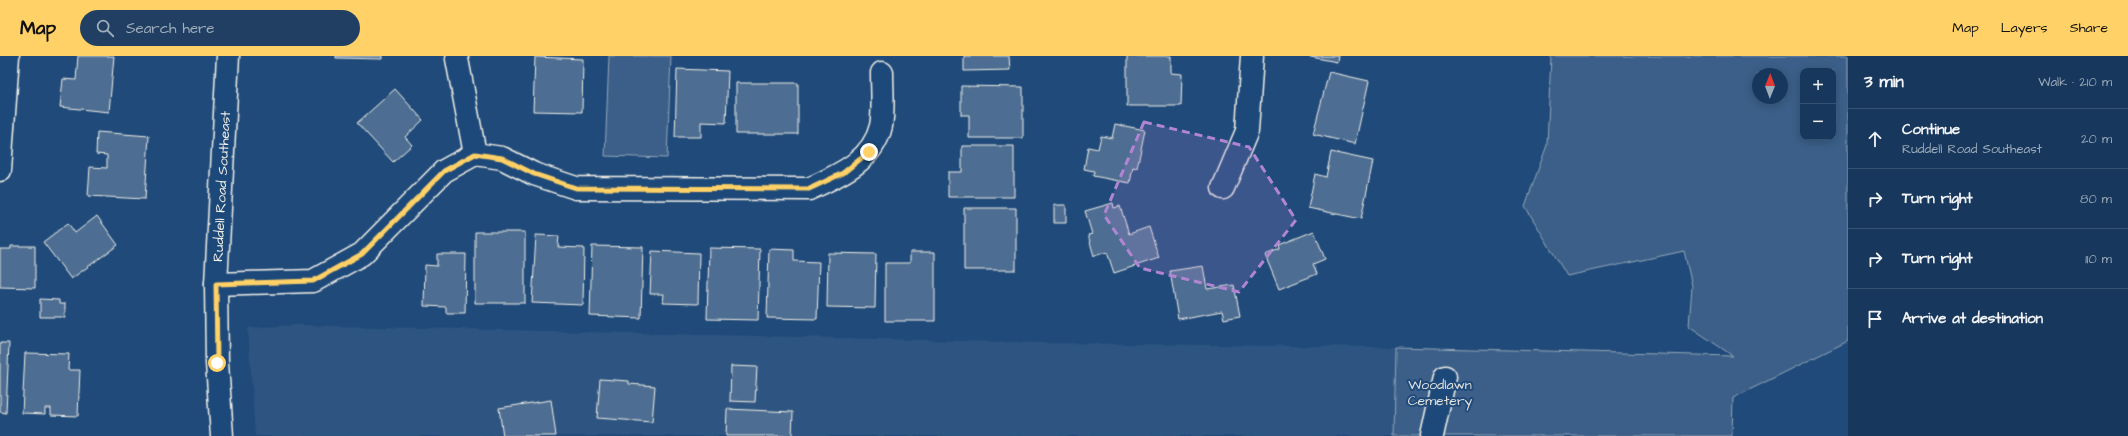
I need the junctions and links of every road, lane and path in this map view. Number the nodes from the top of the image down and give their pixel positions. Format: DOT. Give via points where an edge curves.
graph roads {
  1 [pos="8,56"];
  2 [pos="228,56"];
  3 [pos="1252,56"];
  4 [pos="457,59"];
  5 [pos="882,73"];
  6 [pos="475,154"];
  7 [pos="0,170"];
  8 [pos="1223,188"];
  9 [pos="216,284"];
  10 [pos="1445,377"];
  11 [pos="222,436"];
  12 [pos="1432,436"];
  1 -- 7 [label="street"];
  2 -- 9 [label="street, Ruddell Road Southeast"];
  3 -- 8 [label="street" via="1247,131"];
  4 -- 6 [label="street"];
  5 -- 6 [label="street" via="881,126 869,152 843,173 809,189 576,188 534,174 502,158"];
  6 -- 9 [label="street" via="444,171 362,254 313,281"];
  9 -- 11 [label="street, Ruddell Road Southeast" via="217,363"];
  10 -- 12 [label="street"];
}
